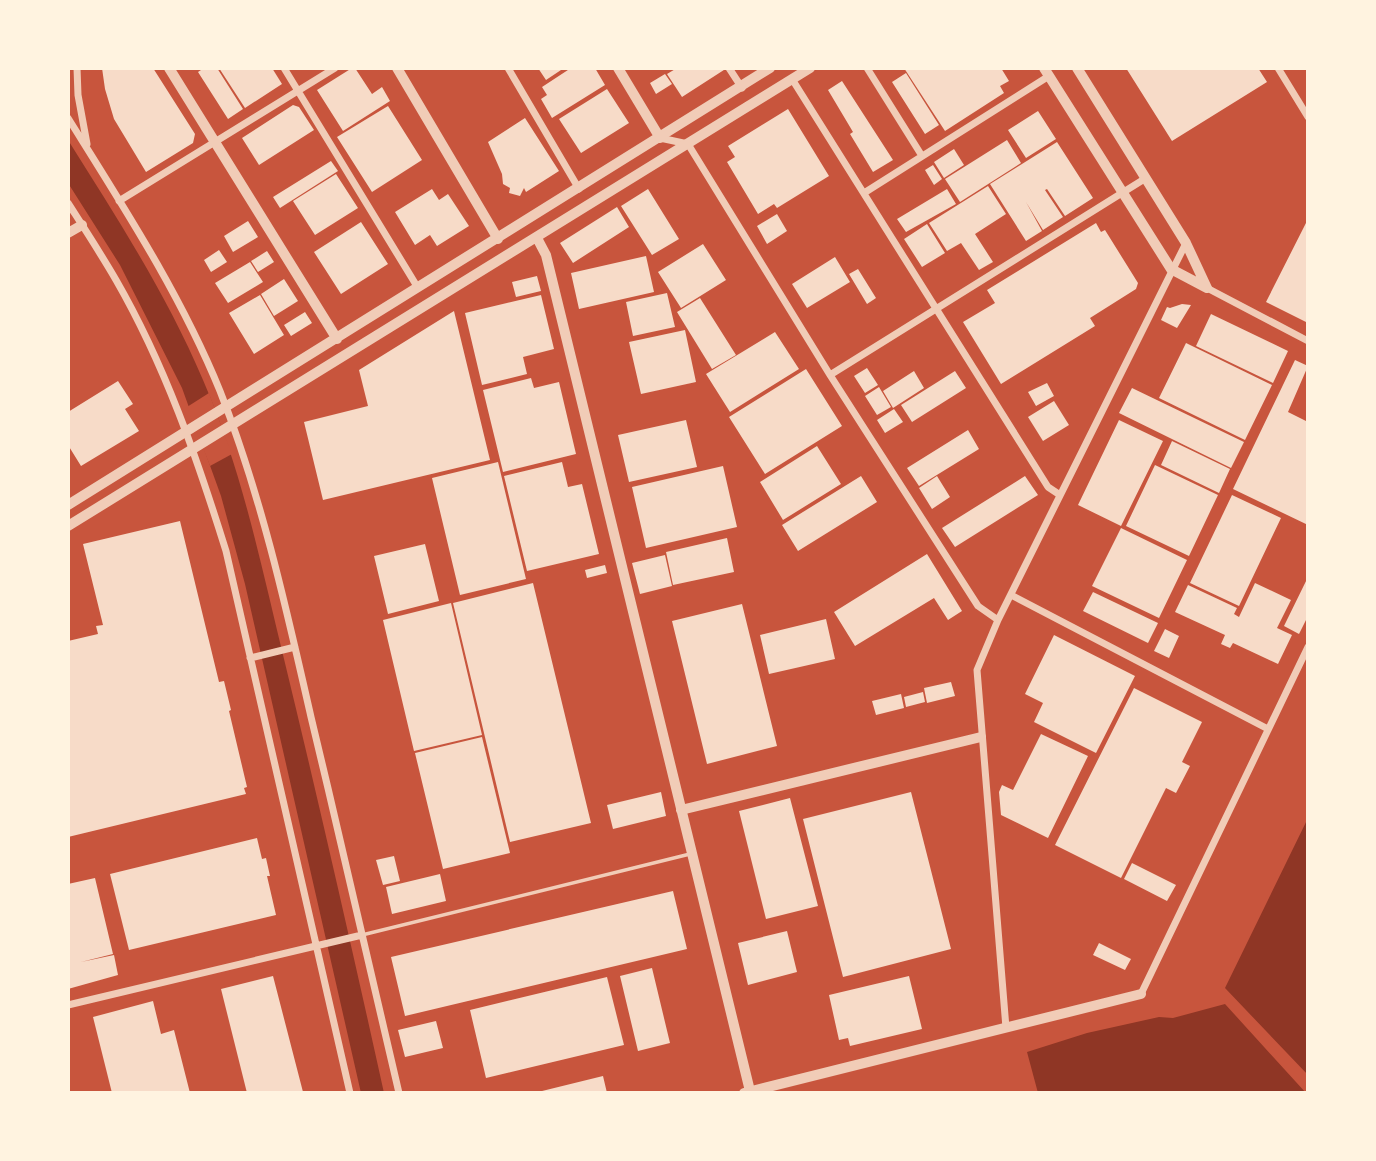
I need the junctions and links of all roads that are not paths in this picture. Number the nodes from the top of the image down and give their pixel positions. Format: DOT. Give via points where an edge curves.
graph roads {
  1 [pos="77,68"];
  2 [pos="169,68"];
  3 [pos="284,68"];
  4 [pos="335,68"];
  5 [pos="397,68"];
  6 [pos="508,68"];
  7 [pos="618,68"];
  8 [pos="729,68"];
  9 [pos="771,68"];
  10 [pos="810,68"];
  11 [pos="867,68"];
  12 [pos="1079,68"];
  13 [pos="1278,68"];
  14 [pos="1047,72"];
  15 [pos="792,79"];
  16 [pos="742,88"];
  17 [pos="299,91"];
  18 [pos="1308,117"];
  19 [pos="68,118"];
  20 [pos="660,138"];
  21 [pos="215,142"];
  22 [pos="688,144"];
  23 [pos="88,150"];
  24 [pos="922,156"];
  25 [pos="1146,178"];
  26 [pos="579,189"];
  27 [pos="864,193"];
  28 [pos="1122,194"];
  29 [pos="119,201"];
  30 [pos="68,203"];
  31 [pos="82,225"];
  32 [pos="68,233"];
  33 [pos="537,238"];
  34 [pos="498,239"];
  35 [pos="1186,243"];
  36 [pos="1171,269"];
  37 [pos="418,288"];
  38 [pos="1207,288"];
  39 [pos="935,311"];
  40 [pos="337,339"];
  41 [pos="1308,341"];
  42 [pos="830,375"];
  43 [pos="221,410"];
  44 [pos="232,425"];
  45 [pos="191,429"];
  46 [pos="197,446"];
  47 [pos="1060,495"];
  48 [pos="70,501"];
  49 [pos="68,526"];
  50 [pos="1011,595"];
  51 [pos="998,620"];
  52 [pos="1308,647"];
  53 [pos="295,648"];
  54 [pos="250,658"];
  55 [pos="1268,729"];
  56 [pos="981,737"];
  57 [pos="681,810"];
  58 [pos="692,853"];
  59 [pos="362,935"];
  60 [pos="319,943"];
  61 [pos="1141,994"];
  62 [pos="68,1005"];
  63 [pos="1006,1028"];
  64 [pos="747,1092"];
  65 [pos="350,1093"];
  66 [pos="399,1093"];
  1 -- 23 [label="street"];
  2 -- 21 [label="street"];
  3 -- 17 [label="street"];
  4 -- 17 [label="street"];
  5 -- 34 [label="street"];
  6 -- 26 [label="street"];
  7 -- 20 [label="street"];
  8 -- 16 [label="street"];
  9 -- 16 [label="street"];
  10 -- 15 [label="street"];
  11 -- 24 [label="street"];
  12 -- 25 [label="street"];
  13 -- 18 [label="street"];
  14 -- 24 [label="street"];
  14 -- 28 [label="street"];
  15 -- 22 [label="street"];
  15 -- 27 [label="street"];
  16 -- 20 [label="street"];
  17 -- 21 [label="street"];
  17 -- 37 [label="street"];
  19 -- 23 [label="street"];
  20 -- 22 [label="street"];
  20 -- 26 [label="street"];
  21 -- 29 [label="street"];
  21 -- 40 [label="street"];
  22 -- 33 [label="street"];
  22 -- 42 [label="street"];
  23 -- 29 [label="street"];
  24 -- 27 [label="street"];
  25 -- 28 [label="street"];
  25 -- 35 [label="street"];
  26 -- 34 [label="street"];
  27 -- 39 [label="street"];
  28 -- 36 [label="street"];
  28 -- 39 [label="street"];
  29 -- 43 [label="street" via="174,294 208,364"];
  30 -- 31 [label="street"];
  31 -- 32 [label="street"];
  31 -- 45 [label="street" via="117,281"];
  33 -- 44 [label="street"];
  33 -- 57 [label="street" via="546,255"];
  34 -- 37 [label="street"];
  35 -- 36 [label="street"];
  35 -- 38 [label="street"];
  36 -- 38 [label="street"];
  36 -- 47 [label="street"];
  37 -- 40 [label="street"];
  38 -- 41 [label="street"];
  39 -- 42 [label="street"];
  39 -- 47 [label="street" via="1048,487"];
  40 -- 43 [label="street"];
  42 -- 51 [label="street" via="978,606"];
  43 -- 44 [label="street"];
  43 -- 45 [label="street"];
  44 -- 46 [label="street"];
  44 -- 53 [label="street"];
  45 -- 46 [label="street"];
  45 -- 48 [label="street"];
  46 -- 49 [label="street"];
  46 -- 54 [label="street"];
  47 -- 50 [label="street"];
  50 -- 51 [label="street"];
  50 -- 55 [label="street"];
  51 -- 56 [label="street" via="977,670"];
  52 -- 55 [label="street"];
  53 -- 54 [label="street"];
  53 -- 59 [label="street"];
  54 -- 60 [label="street"];
  55 -- 61 [label="street"];
  56 -- 57 [label="street"];
  56 -- 63 [label="street"];
  57 -- 58 [label="street"];
  58 -- 59 [label="lane"];
  58 -- 64 [label="street"];
  59 -- 60 [label="street"];
  59 -- 66 [label="street"];
  60 -- 62 [label="street"];
  60 -- 65 [label="street"];
  61 -- 63 [label="street"];
  63 -- 64 [label="street"];
}
